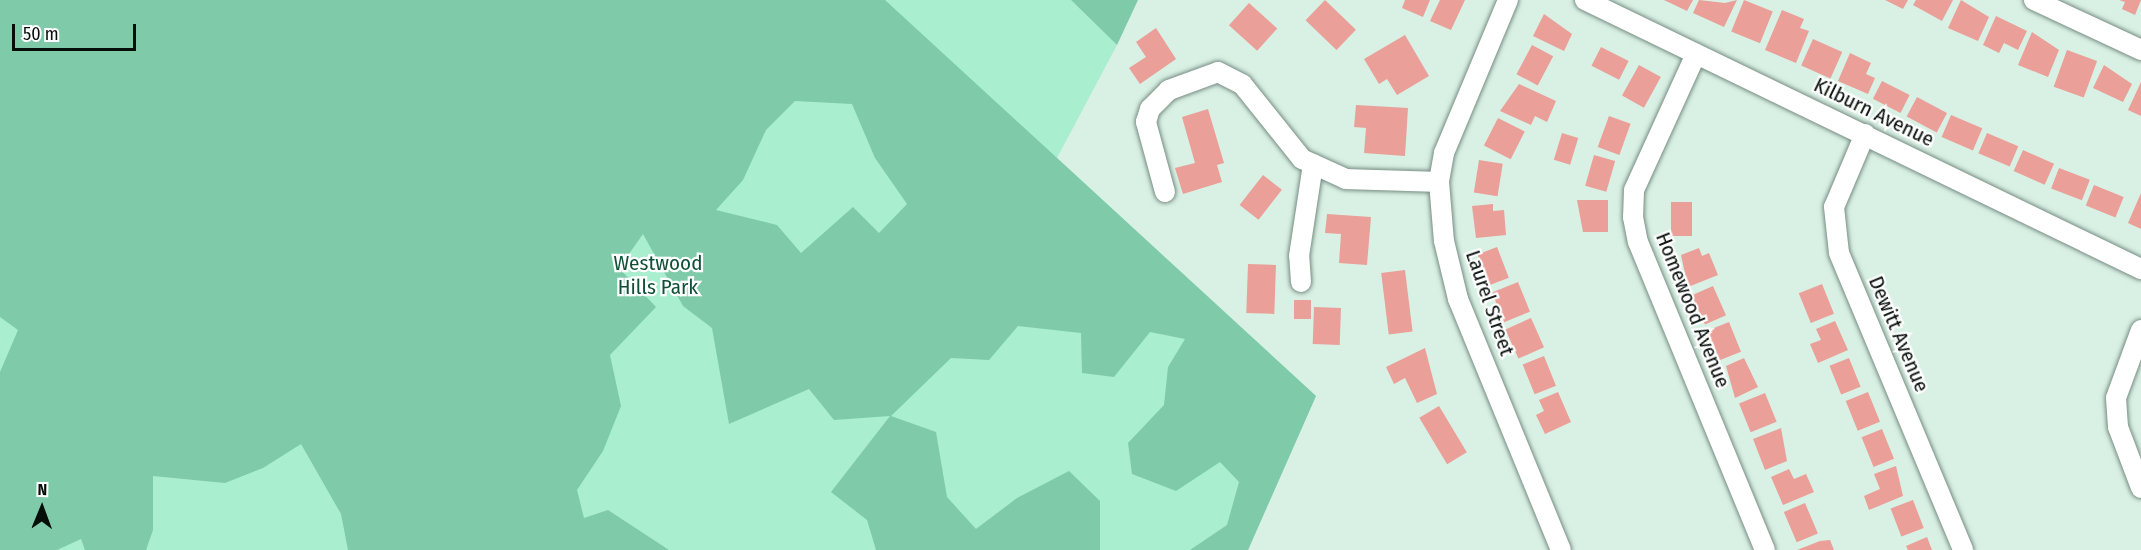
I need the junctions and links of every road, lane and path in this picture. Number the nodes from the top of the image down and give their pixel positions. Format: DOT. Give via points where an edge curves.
graph roads {
  1 [pos="1508,0"];
  2 [pos="1584,0"];
  3 [pos="2034,0"];
  4 [pos="2141,50"];
  5 [pos="1696,54"];
  6 [pos="1865,134"];
  7 [pos="1313,164"];
  8 [pos="1439,182"];
  9 [pos="1165,192"];
  10 [pos="2141,270"];
  11 [pos="1301,282"];
  12 [pos="2141,330"];
  13 [pos="2141,488"];
  14 [pos="1562,550"];
  15 [pos="1765,550"];
  16 [pos="1964,550"];
  1 -- 8 [label="street, Laurel Street" via="1464,96"];
  2 -- 5 [label="street, Kilburn Avenue"];
  3 -- 4 [label="street"];
  5 -- 6 [label="street, Kilburn Avenue"];
  5 -- 15 [label="street, Homewood Avenue" via="1634,190 1633,217 1638,242"];
  6 -- 10 [label="street, Kilburn Avenue"];
  6 -- 16 [label="street, Dewitt Avenue" via="1834,207 1839,253"];
  7 -- 8 [label="street" via="1369,182"];
  7 -- 9 [label="street" via="1302,159 1242,84 1218,72 1169,90 1150,109 1146,122"];
  7 -- 11 [label="street" via="1299,256"];
  8 -- 14 [label="street, Laurel Street" via="1444,241 1458,299"];
  12 -- 13 [label="street" via="2116,398 2118,427"];
}
